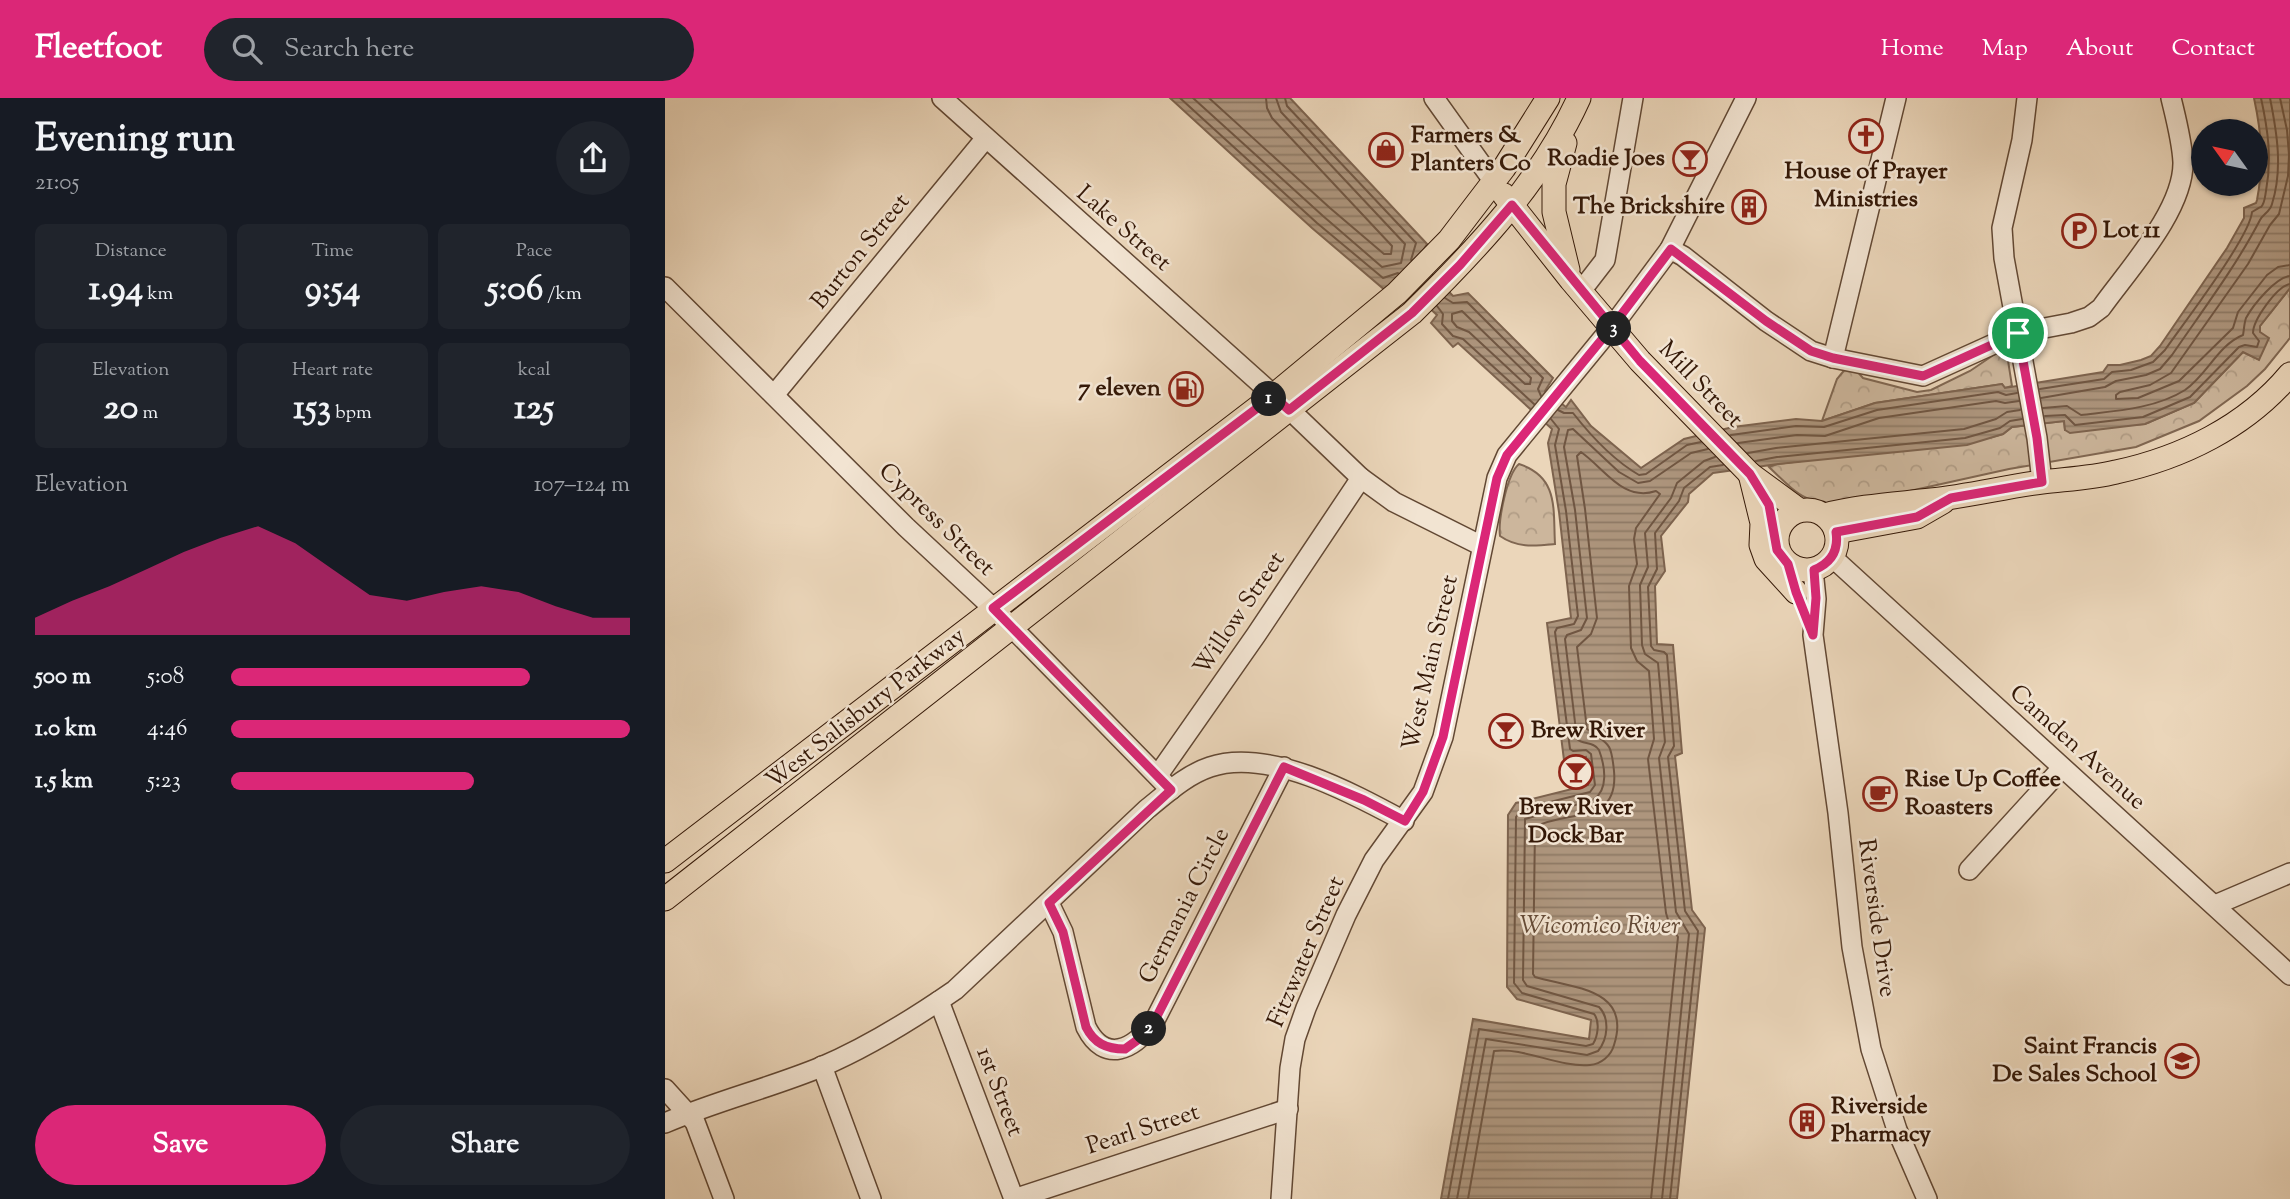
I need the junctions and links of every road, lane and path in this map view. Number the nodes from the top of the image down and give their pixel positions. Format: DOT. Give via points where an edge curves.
graph roads {
  1 [pos="942,98"];
  2 [pos="1434,98"];
  3 [pos="1548,98"];
  4 [pos="1633,98"];
  5 [pos="1746,98"];
  6 [pos="1896,98"];
  7 [pos="2027,98"];
  8 [pos="2171,98"];
  9 [pos="1575,106"];
  10 [pos="985,139"];
  11 [pos="1494,182"];
  12 [pos="1512,205"];
  13 [pos="1671,249"];
  14 [pos="1576,286"];
  15 [pos="665,287"];
  16 [pos="1612,327"];
  17 [pos="2018,333"];
  18 [pos="1833,358"];
  19 [pos="2290,374"];
  20 [pos="774,395"];
  21 [pos="1281,403"];
  22 [pos="1748,472"];
  23 [pos="1361,478"];
  24 [pos="2042,482"];
  25 [pos="1799,510"];
  26 [pos="1831,524"];
  27 [pos="1776,541"];
  28 [pos="1482,546"];
  29 [pos="1823,563"];
  30 [pos="1788,564"];
  31 [pos="1796,592"];
  32 [pos="993,608"];
  33 [pos="1012,629"];
  34 [pos="1813,635"];
  35 [pos="1284,767"];
  36 [pos="2062,768"];
  37 [pos="1164,783"];
  38 [pos="1405,821"];
  39 [pos="665,860"];
  40 [pos="1969,870"];
  41 [pos="2290,873"];
  42 [pos="665,899"];
  43 [pos="1049,903"];
  44 [pos="2215,905"];
  45 [pos="2290,975"];
  46 [pos="939,1001"];
  47 [pos="822,1066"];
  48 [pos="665,1090"];
  49 [pos="1288,1109"];
  50 [pos="689,1113"];
  51 [pos="665,1123"];
  52 [pos="724,1199"];
  53 [pos="871,1199"];
  54 [pos="1014,1199"];
  55 [pos="1281,1199"];
  56 [pos="1927,1199"];
  1 -- 10 [label="street, Lake Street"];
  2 -- 11 [label="street, Mill Street"];
  3 -- 11 [label="main road, West Salisbury Parkway"];
  4 -- 14 [label="street" via="1605,260"];
  5 -- 13 [label="street, West Main Street"];
  6 -- 18 [label="street"];
  7 -- 17 [label="street" via="2002,228"];
  8 -- 17 [label="street" via="2183,165 2178,192 2164,222 2095,312 2071,323"];
  9 -- 12 [label="main road, West Salisbury Parkway" via="1545,162"];
  9 -- 14 [label="main road" via="1554,184 1554,212"];
  10 -- 20 [label="street, Burton Street"];
  10 -- 21 [label="street, Lake Street"];
  11 -- 12 [label="main road, Mill Street"];
  11 -- 21 [label="main road, West Salisbury Parkway" via="1449,240"];
  12 -- 14 [label="main road, Mill Street"];
  12 -- 21 [label="main road, West Salisbury Parkway" via="1412,313"];
  13 -- 16 [label="street, West Main Street"];
  13 -- 18 [label="street" via="1766,321 1811,351"];
  14 -- 16 [label="main road, Mill Street"];
  15 -- 20 [label="street, Cypress Street"];
  16 -- 22 [label="main road, Mill Street"];
  16 -- 28 [label="street, West Main Street" via="1507,455 1497,478"];
  17 -- 18 [label="street" via="1923,376"];
  17 -- 24 [label="street"];
  19 -- 24 [label="main road" via="2240,420 2181,453 2115,472"];
  20 -- 32 [label="street, Cypress Street"];
  21 -- 23 [label="street, Lake Street"];
  21 -- 32 [label="main road, West Salisbury Parkway"];
  21 -- 33 [label="main road, West Salisbury Parkway"];
  22 -- 25 [label="main road, Mill Street"];
  22 -- 27 [label="main road, Mill Street" via="1769,505"];
  22 -- 31 [label="main road" via="1766,559"];
  23 -- 28 [label="street, Lake Street" via="1394,502"];
  23 -- 37 [label="street, Willow Street"];
  24 -- 26 [label="main road" via="1951,498 1917,517"];
  25 -- 26 [label="main road" via="1817,511"];
  25 -- 27 [label="main road" via="1782,522"];
  26 -- 29 [label="main road" via="1837,541"];
  27 -- 30 [label="main road"];
  28 -- 38 [label="street, West Main Street" via="1443,737 1423,792"];
  29 -- 30 [label="main road" via="1804,570"];
  29 -- 34 [label="street, Riverside Drive"];
  29 -- 36 [label="street, Camden Avenue"];
  30 -- 31 [label="street, Riverside Drive"];
  31 -- 34 [label="street, Riverside Drive"];
  32 -- 33 [label="street, Cypress Street"];
  32 -- 39 [label="main road, West Salisbury Parkway"];
  33 -- 37 [label="street, Cypress Street"];
  33 -- 42 [label="main road, West Salisbury Parkway"];
  34 -- 56 [label="street, Riverside Drive" via="1852,947 1871,1049 1897,1130"];
  35 -- 37 [label="street" via="1238,761 1211,767 1181,782"];
  35 -- 38 [label="street"];
  35 -- 43 [label="street, Germania Circle" via="1154,1022 1131,1046 1114,1049 1092,1039 1063,932"];
  36 -- 40 [label="street"];
  36 -- 44 [label="street, Camden Avenue"];
  37 -- 43 [label="street"];
  38 -- 49 [label="street, Fitzwater Street" via="1374,860 1306,1008 1294,1049"];
  41 -- 44 [label="street"];
  43 -- 46 [label="street"];
  44 -- 45 [label="street, Camden Avenue"];
  46 -- 47 [label="street"];
  46 -- 54 [label="street, 1st Street"];
  47 -- 50 [label="street"];
  47 -- 53 [label="street"];
  48 -- 50 [label="street"];
  49 -- 54 [label="street, Pearl Street"];
  49 -- 55 [label="street, Fitzwater Street"];
  50 -- 51 [label="street"];
  50 -- 52 [label="street"];
}
